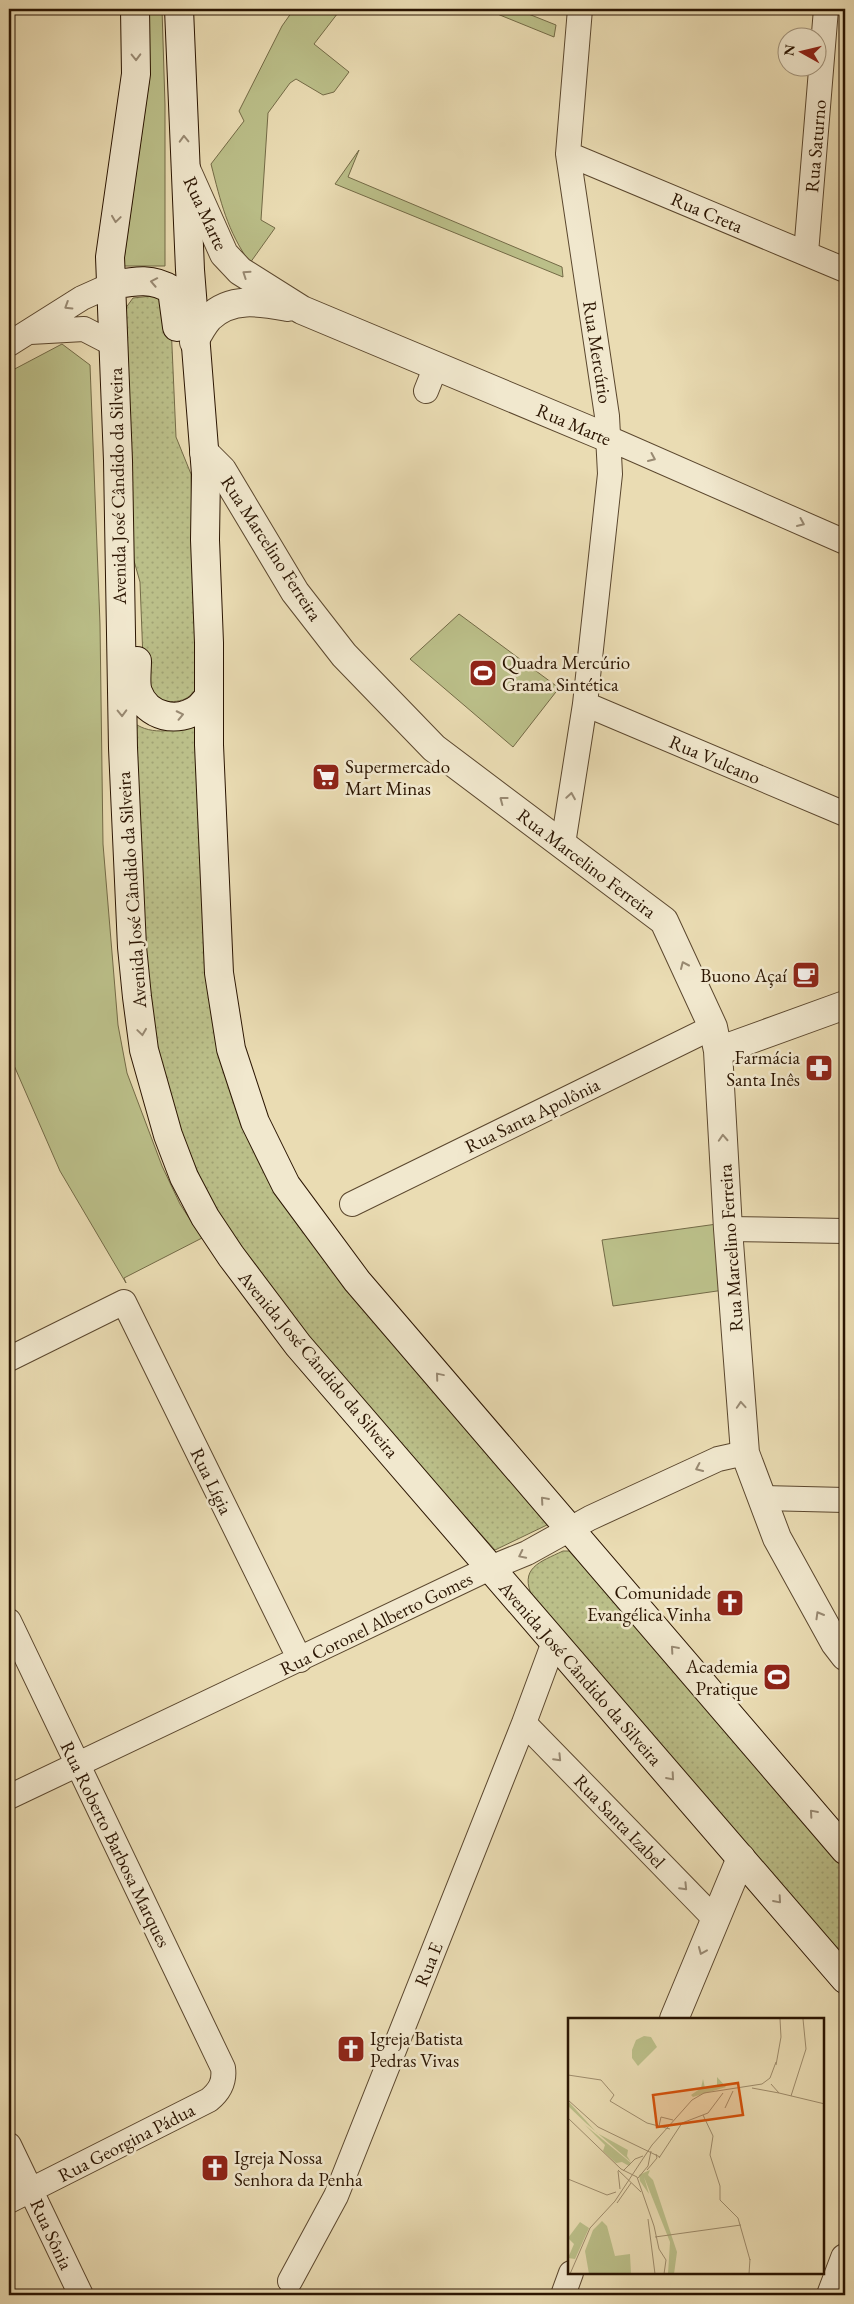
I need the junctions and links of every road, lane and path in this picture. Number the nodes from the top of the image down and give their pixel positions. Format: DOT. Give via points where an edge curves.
graph roads {
  1 [pos="135,9"];
  2 [pos="179,9"];
  3 [pos="580,9"];
  4 [pos="826,9"];
  5 [pos="568,154"];
  6 [pos="185,166"];
  7 [pos="806,253"];
  8 [pos="845,270"];
  9 [pos="112,286"];
  10 [pos="302,310"];
  11 [pos="16,335"];
  12 [pos="194,342"];
  13 [pos="113,344"];
  14 [pos="436,366"];
  15 [pos="426,391"];
  16 [pos="608,438"];
  17 [pos="204,452"];
  18 [pos="845,542"];
  19 [pos="119,581"];
  20 [pos="209,697"];
  21 [pos="585,704"];
  22 [pos="845,814"];
  23 [pos="563,844"];
  24 [pos="845,1005"];
  25 [pos="715,1039"];
  26 [pos="352,1204"];
  27 [pos="728,1229"];
  28 [pos="845,1231"];
  29 [pos="9,1359"];
  30 [pos="745,1453"];
  31 [pos="763,1498"];
  32 [pos="845,1500"];
  33 [pos="569,1529"];
  34 [pos="490,1568"];
  35 [pos="9,1621"];
  36 [pos="554,1642"];
  37 [pos="845,1656"];
  38 [pos="300,1660"];
  39 [pos="524,1723"];
  40 [pos="77,1764"];
  41 [pos="9,1797"];
  42 [pos="845,1850"];
  43 [pos="742,1858"];
  44 [pos="715,1919"];
  45 [pos="845,1979"];
  46 [pos="674,2018"];
  47 [pos="223,2068"];
  48 [pos="9,2145"];
  49 [pos="31,2190"];
  50 [pos="9,2201"];
  51 [pos="571,2274"];
  52 [pos="290,2280"];
  53 [pos="81,2295"];
  54 [pos="563,2295"];
  1 -- 9 [label="main road, Avenida José Cândido da Silveira, one-way" via="136,74 110,257"];
  6 -- 2 [label="main road, one-way"];
  3 -- 5 [label="street, Rua Mercúrio"];
  4 -- 7 [label="street, Rua Saturno"];
  5 -- 7 [label="street, Rua Creta"];
  5 -- 16 [label="street, Rua Mercúrio"];
  10 -- 6 [label="main road, Rua Marte, one-way" via="240,271 224,254"];
  6 -- 12 [label="main road"];
  7 -- 8 [label="street, Rua Creta"];
  9 -- 11 [label="street, one-way" via="82,298"];
  9 -- 13 [label="main road, Avenida José Cândido da Silveira"];
  17 -- 9 [label="main road, Rua Marcelino Ferreira, one-way" via="182,416 172,290 151,281"];
  10 -- 12 [label="main road, Rua Marte" via="258,301 240,303 220,309 208,319"];
  10 -- 14 [label="main road, Rua Marte"];
  11 -- 13 [label="street" via="84,329"];
  12 -- 17 [label="main road"];
  13 -- 19 [label="main road, Avenida José Cândido da Silveira"];
  14 -- 15 [label="street"];
  14 -- 16 [label="main road, Rua Marte"];
  16 -- 18 [label="street, Rua Marte, one-way"];
  16 -- 21 [label="street, Rua Mercúrio" via="610,474"];
  17 -- 20 [label="main road"];
  23 -- 17 [label="main road, Rua Marcelino Ferreira, one-way" via="434,748 344,655 295,592 222,470"];
  19 -- 20 [label="main road, one-way" via="134,597 138,692 149,710 162,716 182,716 198,709"];
  19 -- 34 [label="main road, Avenida José Cândido da Silveira, one-way" via="132,948 144,1050 168,1135 184,1177 205,1217 258,1295"];
  33 -- 20 [label="main road, one-way" via="321,1235 286,1185 256,1122 231,1048 219,973"];
  21 -- 22 [label="street, Rua Vulcano"];
  23 -- 21 [label="street, Rua Mercúrio, one-way"];
  25 -- 23 [label="main road, Rua Marcelino Ferreira, one-way" via="664,921"];
  24 -- 25 [label="main road"];
  25 -- 26 [label="street, Rua Santa Apolônia"];
  27 -- 25 [label="main road, Rua Marcelino Ferreira, one-way"];
  27 -- 28 [label="street"];
  30 -- 27 [label="main road, Rua Marcelino Ferreira, one-way"];
  29 -- 38 [label="street, Rua Lígia" via="124,1302"];
  30 -- 31 [label="main road, Rua Marcelino Ferreira"];
  30 -- 33 [label="street, Rua Coronel Alberto Gomes, one-way" via="718,1459"];
  31 -- 32 [label="street"];
  37 -- 31 [label="main road, Rua Marcelino Ferreira, one-way" via="777,1538"];
  33 -- 34 [label="street, Rua Coronel Alberto Gomes, one-way" via="527,1553"];
  42 -- 33 [label="main road, one-way"];
  34 -- 36 [label="main road, Avenida José Cândido da Silveira"];
  34 -- 38 [label="street, Rua Coronel Alberto Gomes"];
  35 -- 40 [label="street, Rua Roberto Barbosa Marques"];
  36 -- 39 [label="street, Rua E"];
  36 -- 43 [label="main road, Avenida José Cândido da Silveira, one-way"];
  38 -- 40 [label="street, Rua Coronel Alberto Gomes"];
  39 -- 44 [label="street, Rua Santa Izabel, one-way"];
  39 -- 52 [label="street, Rua E" via="336,2196"];
  40 -- 41 [label="street, Rua Coronel Alberto Gomes"];
  40 -- 47 [label="street, Rua Roberto Barbosa Marques"];
  43 -- 44 [label="main road"];
  43 -- 45 [label="main road, Avenida José Cândido da Silveira, one-way"];
  44 -- 46 [label="main road, one-way"];
  47 -- 49 [label="street, Rua Georgina Pádua" via="222,2086 209,2100"];
  48 -- 49 [label="street, Rua Sônia"];
  49 -- 50 [label="street, Rua Georgina Pádua"];
  49 -- 53 [label="street, Rua Sônia"];
  51 -- 54 [label="street"];
}
